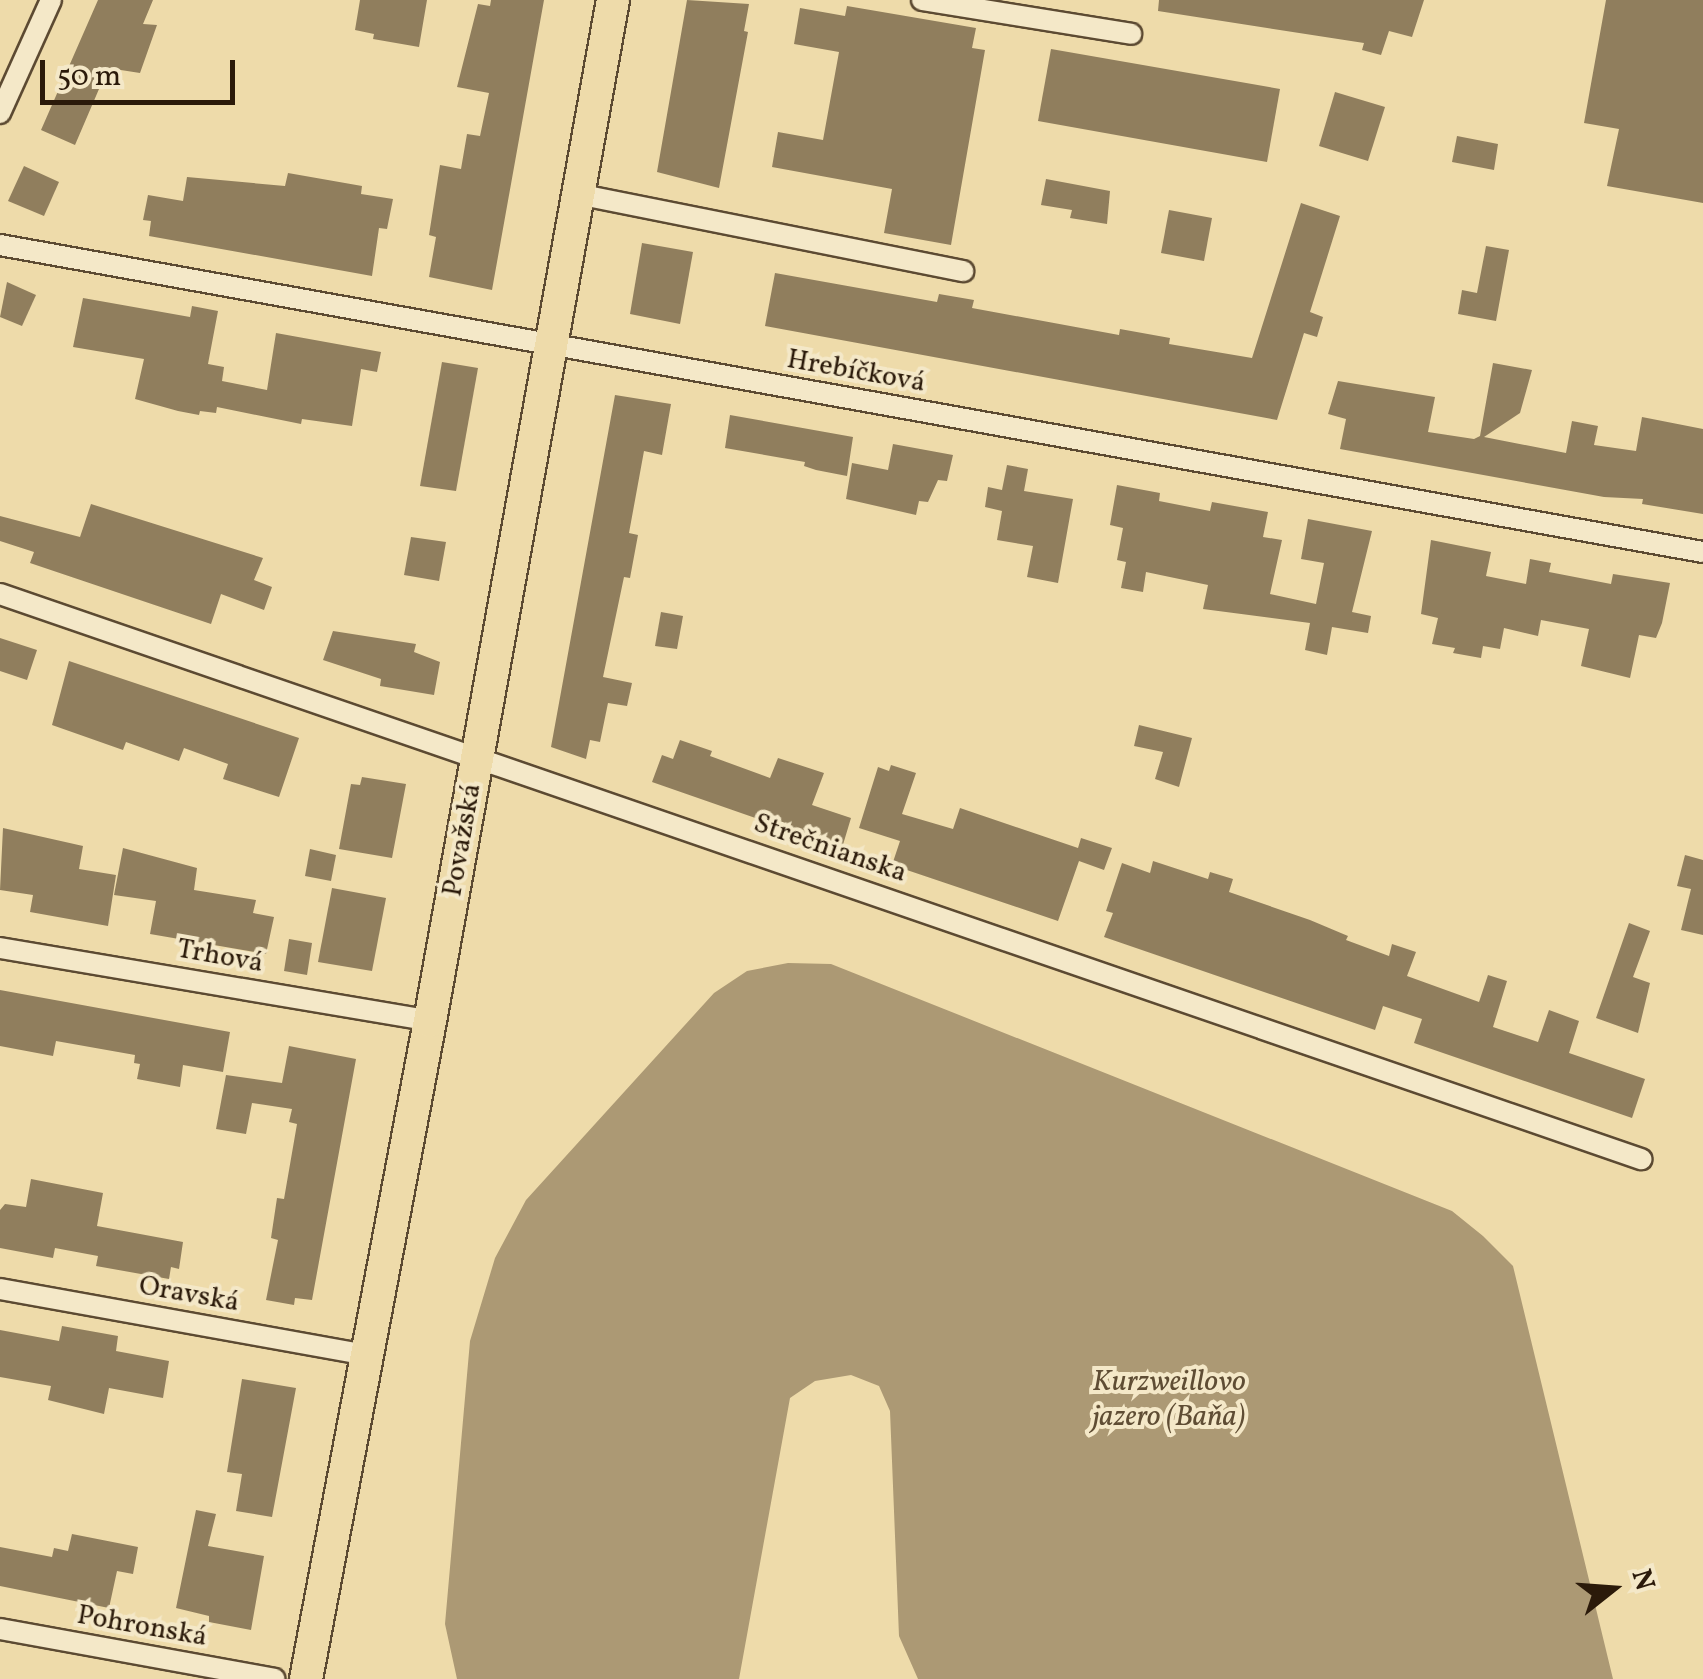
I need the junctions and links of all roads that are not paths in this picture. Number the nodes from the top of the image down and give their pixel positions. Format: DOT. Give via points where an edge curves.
graph roads {
  1 [pos="50,0"];
  2 [pos="613,0"];
  3 [pos="922,0"];
  4 [pos="1131,34"];
  5 [pos="0,113"];
  6 [pos="578,194"];
  7 [pos="0,244"];
  8 [pos="963,271"];
  9 [pos="550,346"];
  10 [pos="1703,552"];
  11 [pos="0,594"];
  12 [pos="478,756"];
  13 [pos="0,948"];
  14 [pos="430,1021"];
  15 [pos="1641,1159"];
  16 [pos="0,1289"];
  17 [pos="368,1355"];
  18 [pos="0,1630"];
  19 [pos="274,1679"];
  20 [pos="306,1679"];
  1 -- 5 [label="street"];
  2 -- 6 [label="main road, Považská"];
  3 -- 4 [label="street"];
  6 -- 8 [label="street"];
  6 -- 9 [label="main road, Považská"];
  7 -- 9 [label="street, Hrebíčková"];
  9 -- 10 [label="street, Hrebíčková"];
  9 -- 12 [label="main road, Považská"];
  11 -- 12 [label="street, Strečnianska"];
  12 -- 14 [label="main road, Považská"];
  12 -- 15 [label="street, Strečnianska"];
  13 -- 14 [label="street, Trhová"];
  14 -- 17 [label="main road, Považská"];
  16 -- 17 [label="street, Oravská"];
  17 -- 20 [label="main road, Považská"];
  18 -- 19 [label="street, Pohronská"];
}
